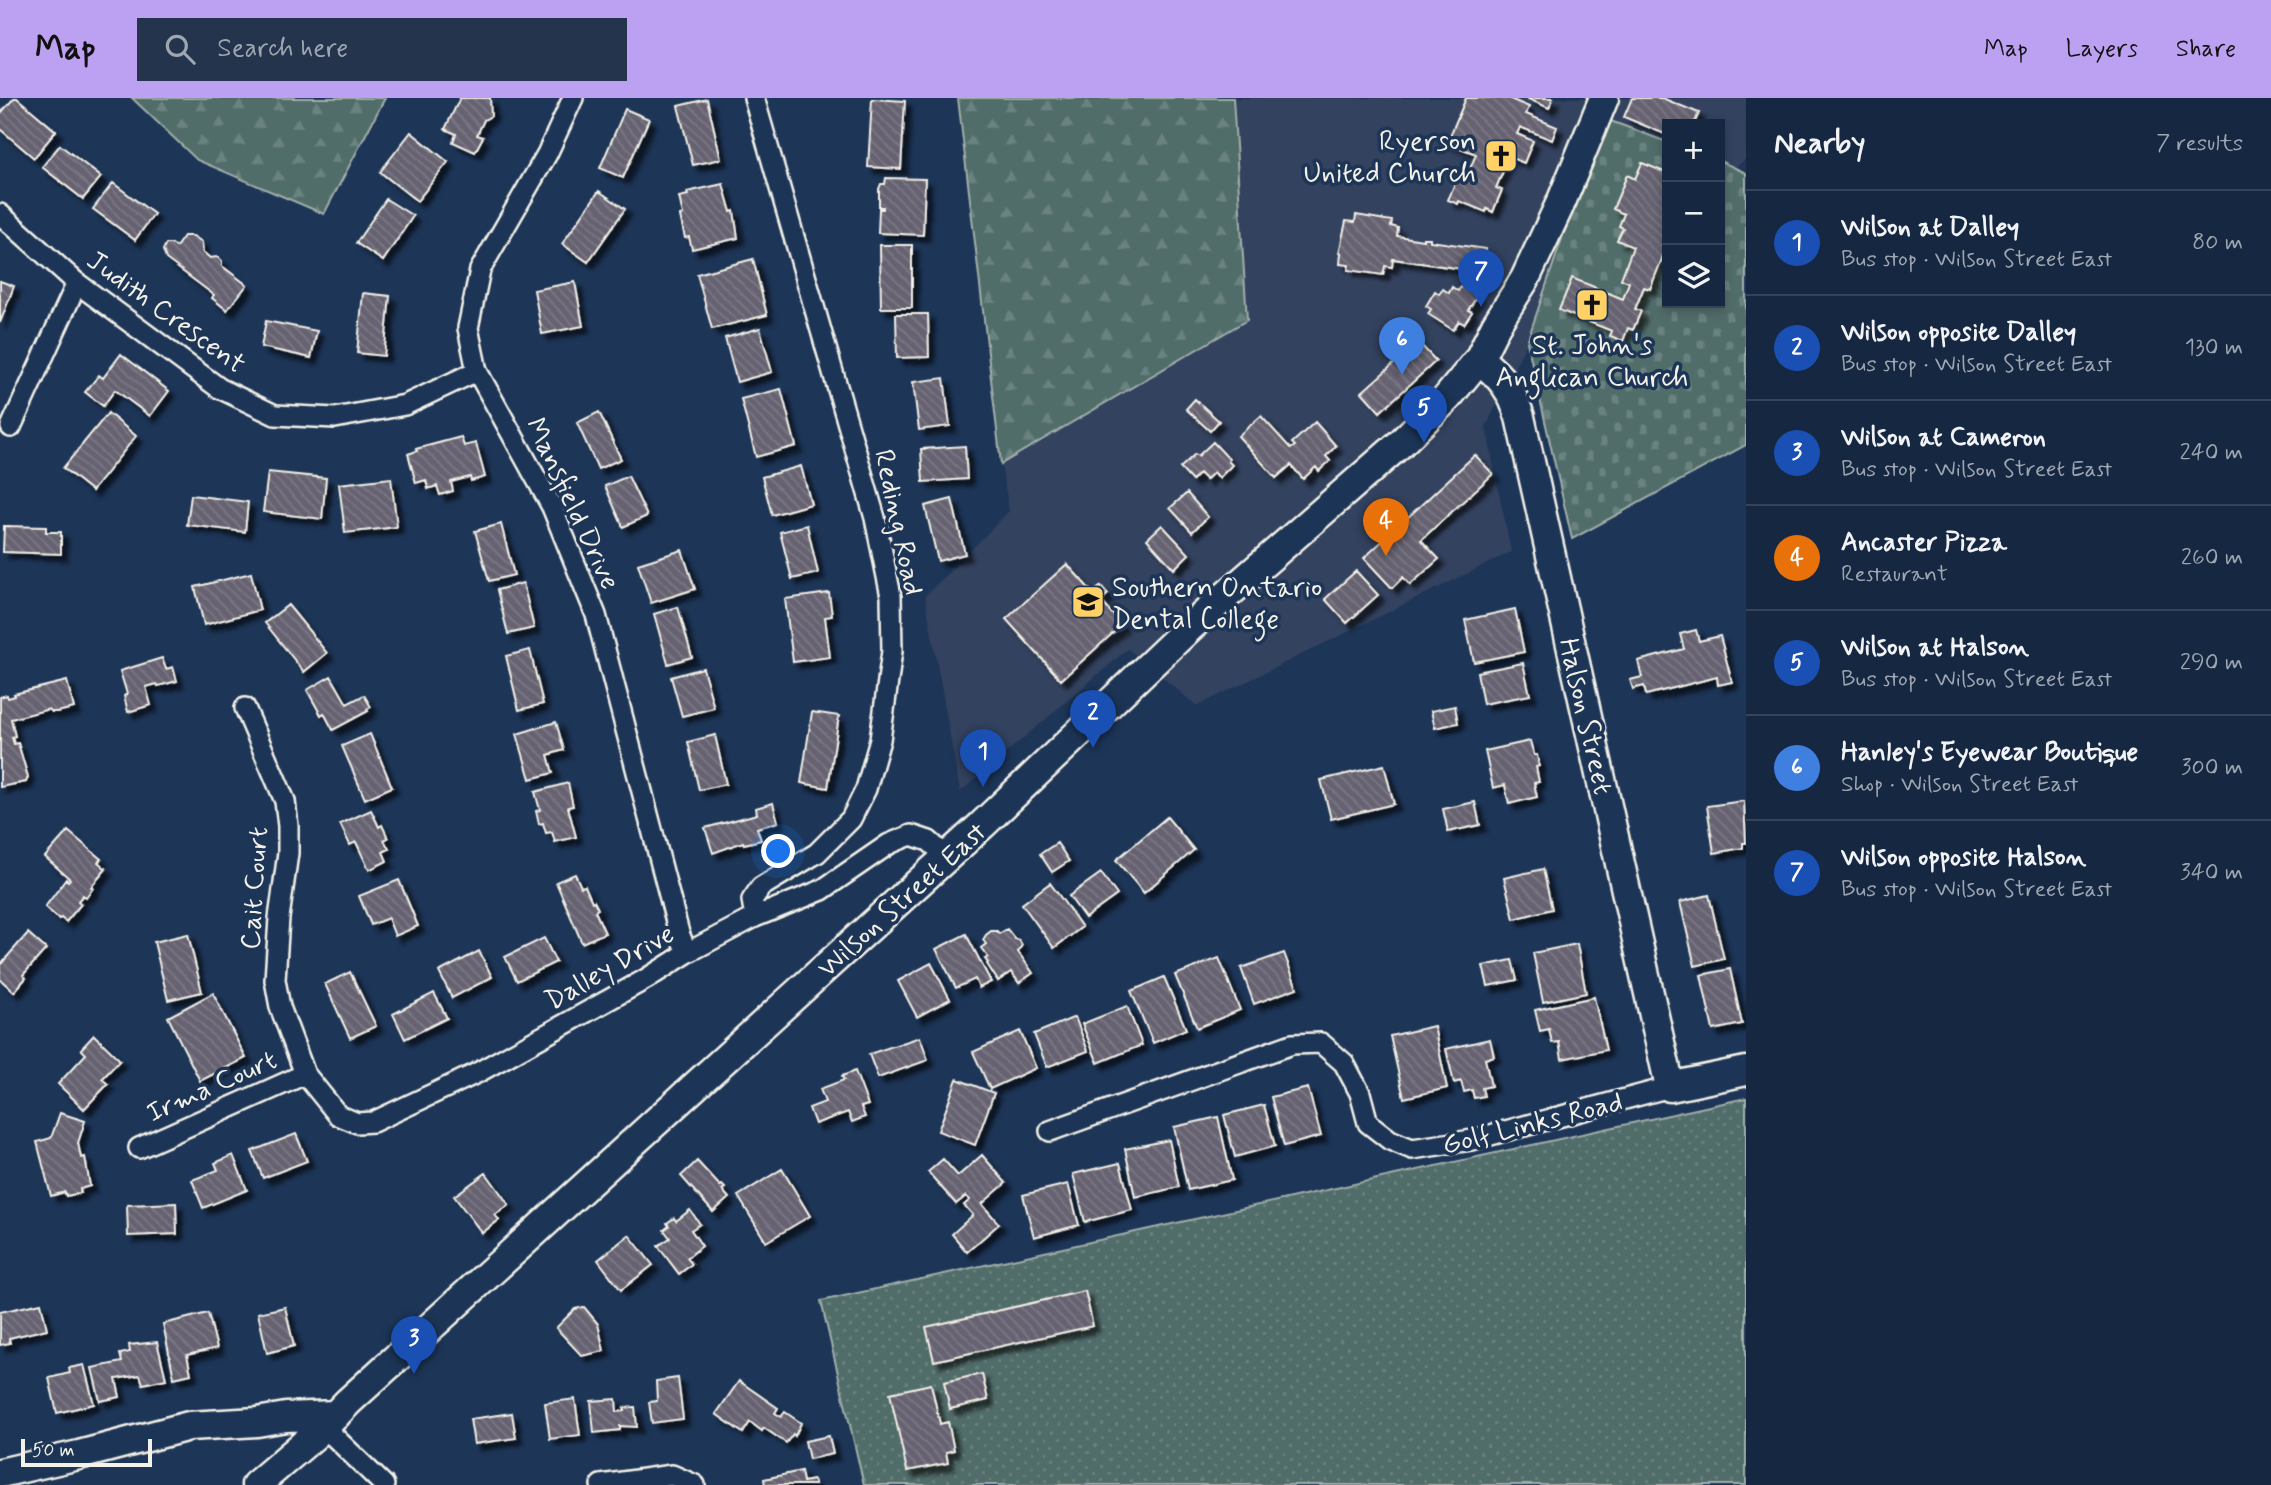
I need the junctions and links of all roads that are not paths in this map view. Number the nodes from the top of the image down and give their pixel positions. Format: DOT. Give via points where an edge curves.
graph roads {
  1 [pos="573,98"];
  2 [pos="754,98"];
  3 [pos="1604,98"];
  4 [pos="0,214"];
  5 [pos="77,283"];
  6 [pos="1479,359"];
  7 [pos="477,371"];
  8 [pos="11,427"];
  9 [pos="245,708"];
  10 [pos="947,857"];
  11 [pos="755,917"];
  12 [pos="687,953"];
  13 [pos="1746,1071"];
  14 [pos="305,1074"];
  15 [pos="1670,1087"];
  16 [pos="1050,1131"];
  17 [pos="139,1148"];
  18 [pos="336,1415"];
  19 [pos="257,1422"];
  20 [pos="189,1426"];
  21 [pos="294,1452"];
  22 [pos="0,1473"];
  23 [pos="256,1485"];
  24 [pos="384,1485"];
  25 [pos="601,1485"];
  26 [pos="695,1485"];
  1 -- 7 [label="street, Mansfield Drive" via="547,154 480,270 468,328"];
  2 -- 11 [label="street, Reding Road" via="874,518 891,596 892,637 880,740 866,789 851,819 817,853 761,887 752,900"];
  3 -- 6 [label="main road, Wilson Street East" via="1539,250"];
  4 -- 5 [label="street, Judith Crescent"];
  5 -- 7 [label="street, Judith Crescent" via="219,388 275,415 335,418 405,405"];
  5 -- 8 [label="street"];
  6 -- 10 [label="main road, Wilson Street East" via="1401,443 1189,628"];
  6 -- 15 [label="main road, Halson Street" via="1513,394 1520,417"];
  7 -- 12 [label="street, Mansfield Drive" via="552,507 596,615"];
  9 -- 14 [label="street, Cait Court" via="285,801 288,853 275,980"];
  10 -- 11 [label="street, Dalley Drive" via="929,841 911,835 889,844 822,890"];
  10 -- 18 [label="main road, Wilson Street East"];
  11 -- 12 [label="street, Dalley Drive"];
  12 -- 14 [label="street, Dalley Drive" via="477,1073 373,1122 357,1123 338,1115"];
  13 -- 15 [label="main road, Golf Links Road"];
  14 -- 17 [label="street, Irma Court"];
  15 -- 16 [label="street, Golf Links Road" via="1472,1140 1412,1149 1368,1123 1345,1063 1321,1043 1292,1044"];
  18 -- 19 [label="main road"];
  18 -- 20 [label="main road" via="305,1402 254,1408"];
  18 -- 21 [label="main road, Wilson Street East"];
  18 -- 24 [label="street"];
  19 -- 20 [label="main road"];
  19 -- 21 [label="main road"];
  20 -- 22 [label="main road"];
  21 -- 23 [label="main road, Wilson Street East"];
  25 -- 26 [label="street" via="672,1475"];
}
